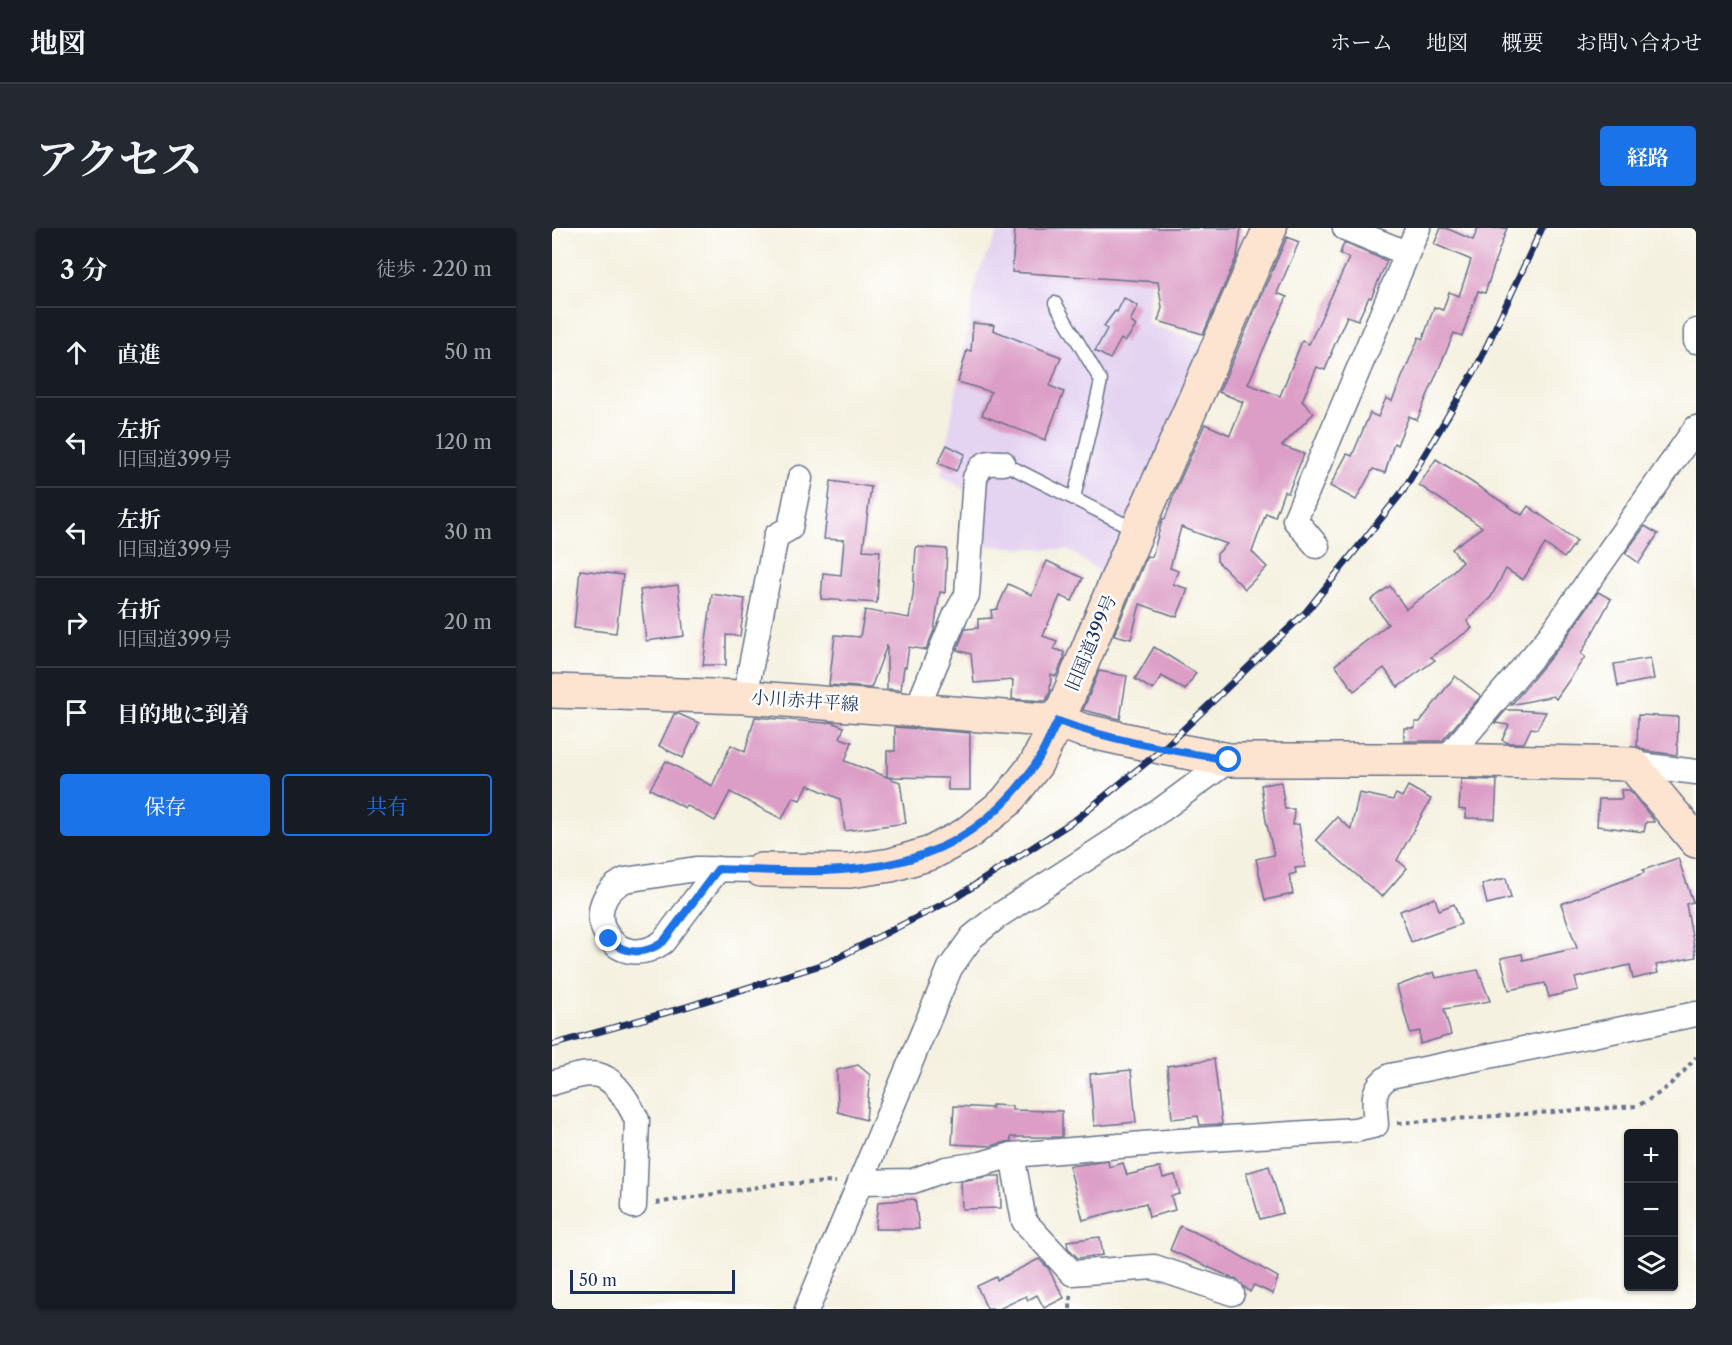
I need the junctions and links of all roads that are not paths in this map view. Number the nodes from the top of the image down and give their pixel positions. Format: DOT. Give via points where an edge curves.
graph roads {
  1 [pos="1270,228"];
  2 [pos="1345,228"];
  3 [pos="1418,228"];
  4 [pos="1406,253"];
  5 [pos="1055,303"];
  6 [pos="1696,331"];
  7 [pos="1696,341"];
  8 [pos="1696,428"];
  9 [pos="1003,463"];
  10 [pos="800,478"];
  11 [pos="1074,498"];
  12 [pos="1137,531"];
  13 [pos="1317,546"];
  14 [pos="552,691"];
  15 [pos="745,697"];
  16 [pos="917,709"];
  17 [pos="1058,721"];
  18 [pos="1229,760"];
  19 [pos="1445,760"];
  20 [pos="1632,764"];
  21 [pos="1696,772"];
  22 [pos="1696,841"];
  23 [pos="718,869"];
  24 [pos="761,870"];
  25 [pos="1696,1014"];
  26 [pos="552,1083"];
  27 [pos="1012,1155"];
  28 [pos="860,1182"];
  29 [pos="634,1206"];
  30 [pos="1232,1293"];
  31 [pos="807,1309"];
  1 -- 12 [label="street, 旧国道399号"];
  2 -- 4 [label="street"];
  3 -- 4 [label="street"];
  4 -- 13 [label="street" via="1294,520"];
  5 -- 11 [label="lane" via="1101,381"];
  6 -- 7 [label="street"];
  8 -- 19 [label="street" via="1550,636"];
  9 -- 11 [label="lane"];
  9 -- 16 [label="street" via="988,462 975,478 967,595"];
  10 -- 15 [label="street" via="790,528 776,536"];
  11 -- 12 [label="lane"];
  12 -- 17 [label="street, 旧国道399号"];
  14 -- 15 [label="street, 小川赤井平線"];
  15 -- 16 [label="street, 小川赤井平線"];
  16 -- 17 [label="street, 小川赤井平線"];
  17 -- 18 [label="street, 小川赤井平線"];
  17 -- 24 [label="street, 旧国道399号" via="1036,764 1006,802 965,835 931,853 891,865 850,871"];
  18 -- 19 [label="street, 小川赤井平線"];
  18 -- 28 [label="street" via="1161,810 998,916 972,938 950,968"];
  19 -- 20 [label="street, 小川赤井平線"];
  20 -- 21 [label="street"];
  20 -- 22 [label="street"];
  23 -- 23 [label="street, 旧国道399号" via="696,869 616,884 603,900 603,930 616,946 625,950 655,948"];
  23 -- 24 [label="street, 旧国道399号"];
  25 -- 27 [label="street" via="1390,1076 1380,1082 1374,1093 1376,1125 1355,1130"];
  26 -- 29 [label="street" via="598,1075 612,1082 633,1111 638,1120"];
  27 -- 28 [label="street" via="946,1169 913,1181"];
  27 -- 30 [label="street" via="1024,1221 1072,1273 1154,1267"];
  28 -- 31 [label="street"];
}
